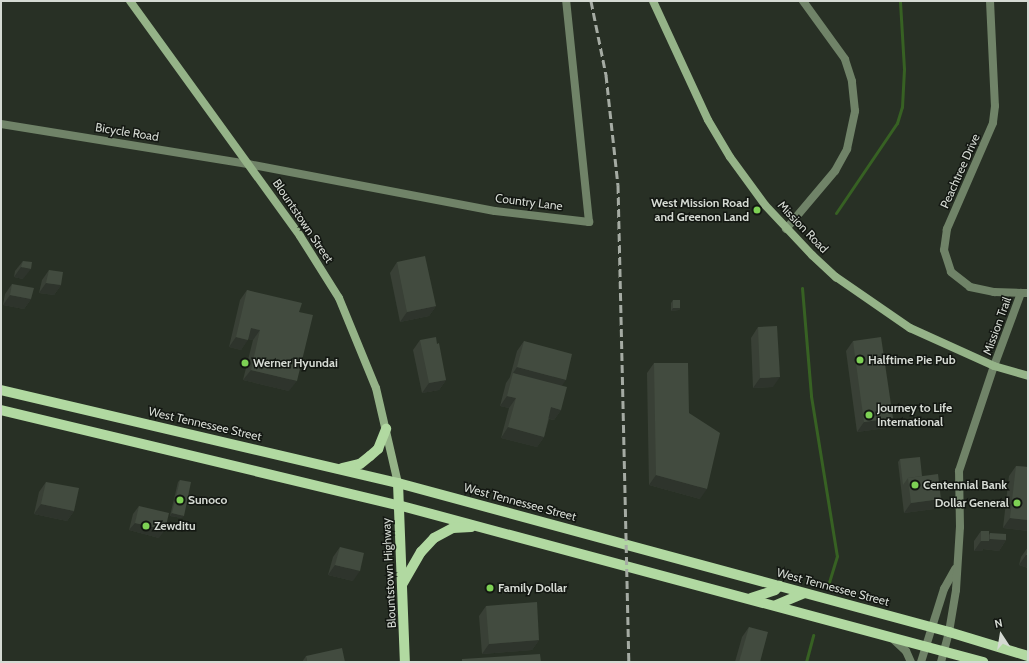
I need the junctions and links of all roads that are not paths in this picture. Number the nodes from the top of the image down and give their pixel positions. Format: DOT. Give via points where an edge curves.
graph roads {
  1 [pos="130,1"];
  2 [pos="566,1"];
  3 [pos="653,1"];
  4 [pos="803,1"];
  5 [pos="990,1"];
  6 [pos="1,124"];
  7 [pos="248,164"];
  8 [pos="786,229"];
  9 [pos="1025,293"];
  10 [pos="994,366"];
  11 [pos="1028,376"];
  12 [pos="1,390"];
  13 [pos="1,410"];
  14 [pos="386,429"];
  15 [pos="339,469"];
  16 [pos="398,483"];
  17 [pos="398,505"];
  18 [pos="478,526"];
  19 [pos="956,569"];
  20 [pos="403,583"];
  21 [pos="779,586"];
  22 [pos="804,592"];
  23 [pos="751,598"];
  24 [pos="776,605"];
  25 [pos="931,627"];
  26 [pos="950,632"];
  27 [pos="888,635"];
  28 [pos="926,645"];
  29 [pos="945,650"];
  30 [pos="1028,656"];
  31 [pos="405,662"];
  32 [pos="912,662"];
  33 [pos="921,662"];
  34 [pos="941,662"];
  35 [pos="983,662"];
  1 -- 7 [label="main road, Blountstown Street"];
  2 -- 7 [label="street, Country Lane" via="589,222 495,211"];
  3 -- 8 [label="main road, Mission Road" via="712,127 744,178"];
  4 -- 8 [label="street" via="845,59 852,81 855,111 847,149 834,171"];
  5 -- 9 [label="street, Peachtree Drive" via="995,106 993,123 947,229 944,250 951,272 970,287 988,292"];
  6 -- 7 [label="street, Bicycle Road"];
  7 -- 14 [label="main road, Blountstown Street" via="300,236 339,298 376,388"];
  8 -- 10 [label="main road, Mission Road" via="836,277 878,307 950,348"];
  9 -- 10 [label="street, Mission Trail"];
  10 -- 11 [label="main road, Mission Road"];
  10 -- 19 [label="street, Mission Trail" via="959,471 960,533"];
  12 -- 15 [label="main road, West Tennessee Street"];
  13 -- 17 [label="main road"];
  14 -- 15 [label="main road" via="378,449 370,456 360,464"];
  14 -- 16 [label="main road, Blountstown Street"];
  15 -- 16 [label="main road, West Tennessee Street"];
  16 -- 17 [label="main road, Blountstown Highway"];
  16 -- 21 [label="main road, West Tennessee Street"];
  17 -- 18 [label="main road"];
  17 -- 20 [label="main road, Blountstown Highway"];
  18 -- 20 [label="main road" via="453,528 434,538 421,552"];
  18 -- 23 [label="main road"];
  19 -- 25 [label="street" via="944,589"];
  19 -- 26 [label="street, Mission Trail"];
  20 -- 31 [label="main road, Blountstown Highway"];
  21 -- 22 [label="main road, West Tennessee Street"];
  21 -- 23 [label="main road" via="775,590"];
  22 -- 24 [label="main road"];
  22 -- 25 [label="main road, West Tennessee Street"];
  23 -- 24 [label="main road"];
  24 -- 27 [label="main road"];
  25 -- 26 [label="main road, West Tennessee Street"];
  25 -- 28 [label="street"];
  26 -- 29 [label="street, Mission Trail"];
  26 -- 30 [label="main road, West Tennessee Street"];
  27 -- 28 [label="main road"];
  27 -- 32 [label="street" via="906,651"];
  28 -- 29 [label="main road"];
  28 -- 33 [label="street"];
  29 -- 34 [label="street, Mission Trail"];
  29 -- 35 [label="main road"];
}
